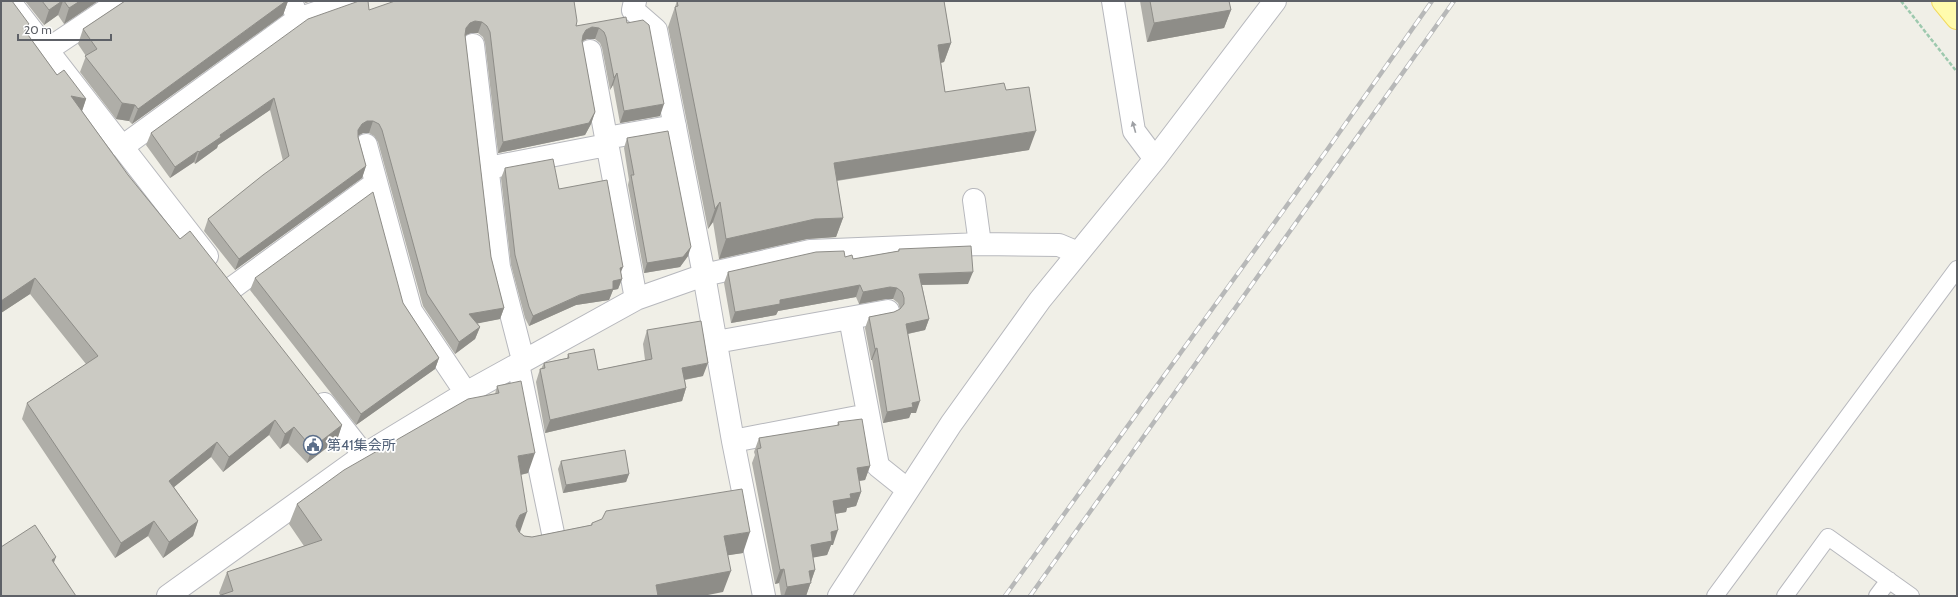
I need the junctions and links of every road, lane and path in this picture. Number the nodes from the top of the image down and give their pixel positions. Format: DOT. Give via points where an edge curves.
graph roads {
  1 [pos="9,1"];
  2 [pos="120,1"];
  3 [pos="351,1"];
  4 [pos="635,1"];
  5 [pos="1113,1"];
  6 [pos="1275,1"];
  7 [pos="1901,1"];
  8 [pos="1943,1"];
  9 [pos="295,10"];
  10 [pos="1957,18"];
  11 [pos="473,45"];
  12 [pos="48,50"];
  13 [pos="590,51"];
  14 [pos="1957,72"];
  15 [pos="675,126"];
  16 [pos="607,141"];
  17 [pos="366,145"];
  18 [pos="122,147"];
  19 [pos="1155,160"];
  20 [pos="488,168"];
  21 [pos="376,183"];
  22 [pos="974,200"];
  23 [pos="980,244"];
  24 [pos="1078,253"];
  25 [pos="1957,269"];
  26 [pos="704,274"];
  27 [pos="636,299"];
  28 [pos="888,311"];
  29 [pos="850,318"];
  30 [pos="716,342"];
  31 [pos="521,362"];
  32 [pos="310,387"];
  33 [pos="466,393"];
  34 [pos="868,415"];
  35 [pos="733,440"];
  36 [pos="364,454"];
  37 [pos="908,490"];
  38 [pos="554,538"];
  39 [pos="1889,580"];
  40 [pos="168,596"];
  41 [pos="764,596"];
  42 [pos="839,596"];
  43 [pos="1715,596"];
  44 [pos="1785,596"];
  45 [pos="1877,596"];
  46 [pos="1911,596"];
  1 -- 12 [label="street"];
  2 -- 12 [label="street"];
  3 -- 9 [label="street"];
  4 -- 15 [label="street" via="633,10 656,30"];
  19 -- 5 [label="street, one-way" via="1134,131"];
  6 -- 19 [label="street"];
  7 -- 14 [label="path"];
  8 -- 10 [label="main road"];
  9 -- 18 [label="street"];
  11 -- 20 [label="street"];
  12 -- 18 [label="street"];
  13 -- 16 [label="street"];
  15 -- 16 [label="street"];
  15 -- 26 [label="street"];
  16 -- 20 [label="street"];
  16 -- 27 [label="street"];
  17 -- 21 [label="street"];
  18 -- 21 [label="street" via="237,294"];
  19 -- 24 [label="street"];
  20 -- 31 [label="street" via="499,267"];
  21 -- 33 [label="street" via="410,311"];
  22 -- 23 [label="street"];
  23 -- 24 [label="street" via="1059,245"];
  23 -- 26 [label="street" via="810,251"];
  24 -- 37 [label="street" via="1031,312 951,424"];
  25 -- 43 [label="lane"];
  26 -- 27 [label="street"];
  26 -- 30 [label="street"];
  27 -- 31 [label="street"];
  28 -- 29 [label="street"];
  29 -- 30 [label="street"];
  29 -- 34 [label="street"];
  30 -- 35 [label="street"];
  31 -- 33 [label="street"];
  31 -- 38 [label="street"];
  32 -- 36 [label="street"];
  33 -- 36 [label="street"];
  34 -- 35 [label="street"];
  34 -- 37 [label="street" via="878,466"];
  35 -- 41 [label="street"];
  36 -- 40 [label="street"];
  37 -- 42 [label="street"];
  39 -- 44 [label="lane" via="1828,537"];
  39 -- 45 [label="lane"];
  39 -- 46 [label="lane"];
}
